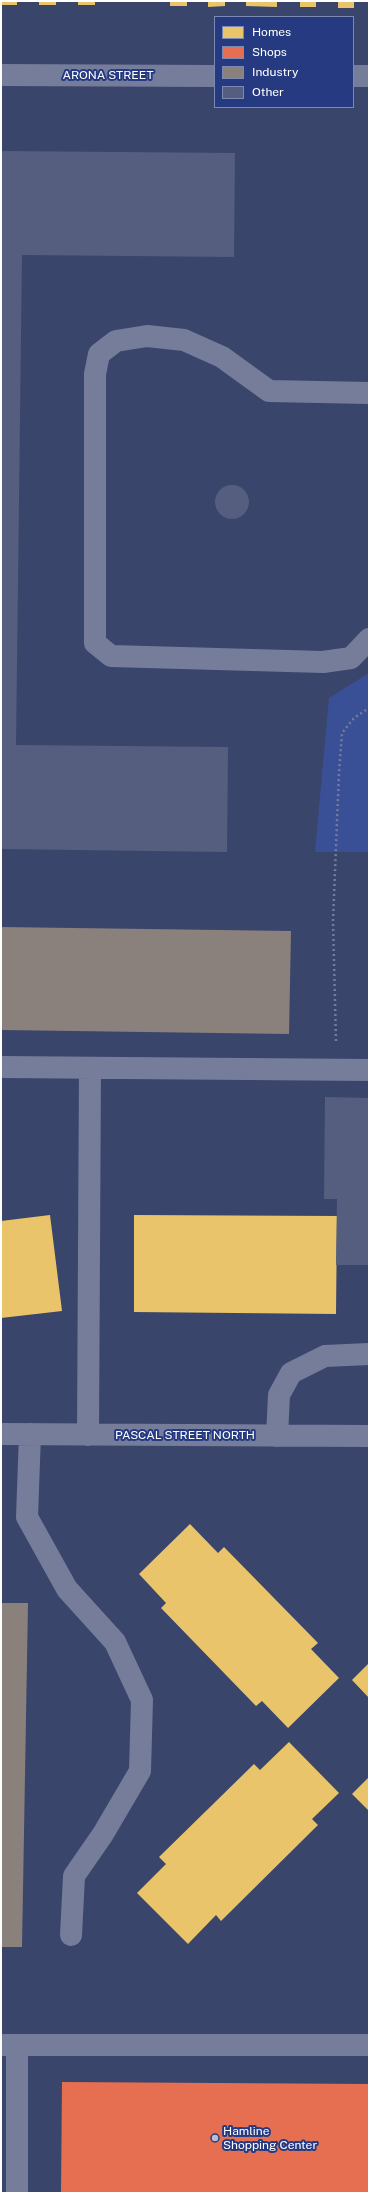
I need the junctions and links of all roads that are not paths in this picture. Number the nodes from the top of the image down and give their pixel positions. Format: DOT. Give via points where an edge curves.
graph roads {
  1 [pos="1,75"];
  2 [pos="214,76"];
  3 [pos="354,76"];
  4 [pos="369,76"];
  5 [pos="369,393"];
  6 [pos="366,642"];
  7 [pos="1,1067"];
  8 [pos="90,1068"];
  9 [pos="369,1070"];
  10 [pos="369,1354"];
  11 [pos="1,1434"];
  12 [pos="30,1434"];
  13 [pos="88,1434"];
  14 [pos="277,1436"];
  15 [pos="369,1436"];
  16 [pos="71,1934"];
  17 [pos="369,2044"];
  18 [pos="9,2045"];
  19 [pos="17,2193"];
  1 -- 2 [label="street, ARONA STREET"];
  3 -- 4 [label="street"];
  5 -- 6 [label="street" via="269,391 222,357 190,342 147,336 116,341 98,354 95,374 95,643 111,656 322,662 352,658"];
  7 -- 8 [label="street"];
  8 -- 9 [label="street"];
  8 -- 13 [label="street"];
  10 -- 14 [label="street" via="326,1356 291,1373 279,1395"];
  11 -- 12 [label="street, PASCAL STREET NORTH"];
  12 -- 13 [label="street, PASCAL STREET NORTH"];
  12 -- 16 [label="street" via="27,1517 67,1589 115,1642 142,1700 140,1771 103,1834 74,1876"];
  13 -- 14 [label="street, PASCAL STREET NORTH"];
  14 -- 15 [label="street, PASCAL STREET NORTH"];
  17 -- 18 [label="street"];
  18 -- 19 [label="street"];
}
